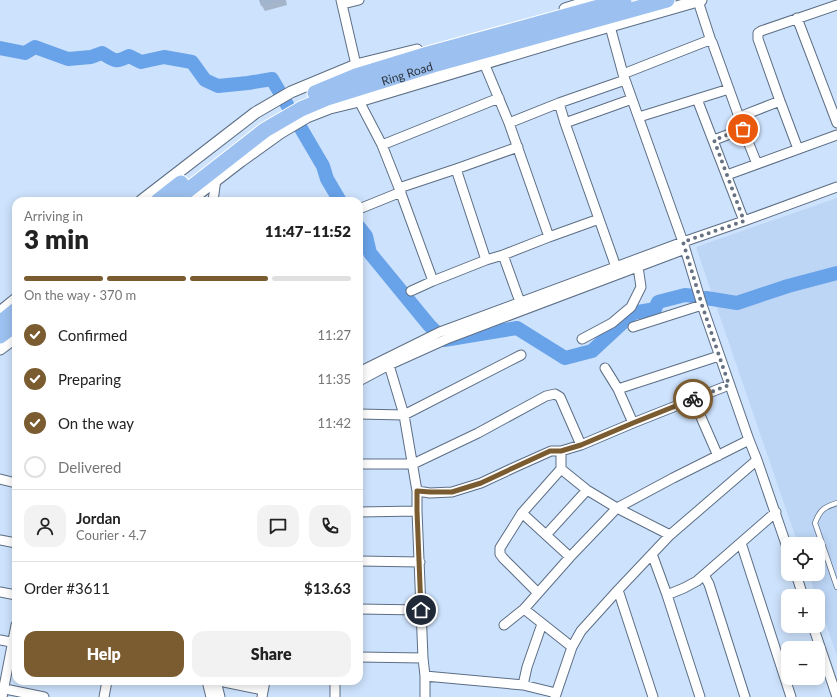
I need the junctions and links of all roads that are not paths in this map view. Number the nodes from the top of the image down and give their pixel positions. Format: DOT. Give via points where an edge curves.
graph roads {
  1 [pos="359,0"];
  2 [pos="624,0"];
  3 [pos="667,0"];
  4 [pos="700,0"];
  5 [pos="342,2"];
  6 [pos="837,5"];
  7 [pos="603,10"];
  8 [pos="797,18"];
  9 [pos="711,41"];
  10 [pos="484,63"];
  11 [pos="356,65"];
  12 [pos="624,77"];
  13 [pos="729,89"];
  14 [pos="499,98"];
  15 [pos="632,99"];
  16 [pos="697,99"];
  17 [pos="359,101"];
  18 [pos="780,101"];
  19 [pos="559,104"];
  20 [pos="299,105"];
  21 [pos="739,117"];
  22 [pos="639,118"];
  23 [pos="271,120"];
  24 [pos="509,123"];
  25 [pos="565,123"];
  26 [pos="837,123"];
  27 [pos="743,129"];
  28 [pos="837,135"];
  29 [pos="714,140"];
  30 [pos="382,145"];
  31 [pos="518,147"];
  32 [pos="798,149"];
  33 [pos="757,164"];
  34 [pos="456,169"];
  35 [pos="727,175"];
  36 [pos="216,179"];
  37 [pos="837,187"];
  38 [pos="400,190"];
  39 [pos="146,197"];
  40 [pos="164,197"];
  41 [pos="179,197"];
  42 [pos="193,197"];
  43 [pos="214,197"];
  44 [pos="363,207"];
  45 [pos="599,220"];
  46 [pos="744,221"];
  47 [pos="549,236"];
  48 [pos="684,246"];
  49 [pos="503,254"];
  50 [pos="486,260"];
  51 [pos="616,267"];
  52 [pos="638,267"];
  53 [pos="433,281"];
  54 [pos="411,291"];
  55 [pos="12,302"];
  56 [pos="520,302"];
  57 [pos="702,305"];
  58 [pos="0,312"];
  59 [pos="12,313"];
  60 [pos="0,323"];
  61 [pos="12,327"];
  62 [pos="633,327"];
  63 [pos="0,336"];
  64 [pos="436,337"];
  65 [pos="582,339"];
  66 [pos="12,340"];
  67 [pos="0,349"];
  68 [pos="521,355"];
  69 [pos="719,356"];
  70 [pos="389,365"];
  71 [pos="606,368"];
  72 [pos="363,370"];
  73 [pos="363,380"];
  74 [pos="729,385"];
  75 [pos="618,389"];
  76 [pos="693,399"];
  77 [pos="363,414"];
  78 [pos="404,414"];
  79 [pos="633,423"];
  80 [pos="749,440"];
  81 [pos="581,445"];
  82 [pos="561,451"];
  83 [pos="718,456"];
  84 [pos="757,460"];
  85 [pos="363,464"];
  86 [pos="413,464"];
  87 [pos="561,469"];
  88 [pos="0,479"];
  89 [pos="12,482"];
  90 [pos="587,490"];
  91 [pos="417,491"];
  92 [pos="837,502"];
  93 [pos="617,508"];
  94 [pos="417,511"];
  95 [pos="363,512"];
  96 [pos="776,512"];
  97 [pos="522,513"];
  98 [pos="546,535"];
  99 [pos="670,535"];
  100 [pos="784,537"];
  101 [pos="0,540"];
  102 [pos="12,542"];
  103 [pos="741,543"];
  104 [pos="652,554"];
  105 [pos="570,557"];
  106 [pos="363,561"];
  107 [pos="420,562"];
  108 [pos="704,575"];
  109 [pos="837,587"];
  110 [pos="618,590"];
  111 [pos="0,592"];
  112 [pos="537,592"];
  113 [pos="12,594"];
  114 [pos="667,595"];
  115 [pos="363,609"];
  116 [pos="524,609"];
  117 [pos="421,610"];
  118 [pos="542,624"];
  119 [pos="504,625"];
  120 [pos="815,633"];
  121 [pos="0,640"];
  122 [pos="12,643"];
  123 [pos="572,647"];
  124 [pos="12,651"];
  125 [pos="363,657"];
  126 [pos="423,658"];
  127 [pos="425,676"];
  128 [pos="106,685"];
  129 [pos="208,685"];
  130 [pos="220,685"];
  131 [pos="230,685"];
  132 [pos="335,685"];
  133 [pos="523,685"];
  134 [pos="2,691"];
  135 [pos="262,694"];
  136 [pos="555,695"];
  137 [pos="44,697"];
  138 [pos="104,697"];
  139 [pos="211,697"];
  140 [pos="220,697"];
  141 [pos="335,697"];
  142 [pos="425,697"];
  143 [pos="652,697"];
  144 [pos="700,697"];
  145 [pos="745,697"];
  146 [pos="791,697"];
  147 [pos="837,697"];
  1 -- 5 [label="street"];
  2 -- 7 [label="highway, Ring Road"];
  3 -- 7 [label="highway, Ring Road"];
  4 -- 7 [label="street"];
  4 -- 9 [label="street"];
  5 -- 11 [label="street"];
  6 -- 8 [label="street"];
  7 -- 10 [label="street" via="572,36"];
  7 -- 11 [label="street" via="553,13"];
  7 -- 12 [label="street"];
  7 -- 20 [label="highway, Ring Road"];
  8 -- 18 [label="street" via="758,33"];
  8 -- 26 [label="street"];
  9 -- 12 [label="street"];
  9 -- 13 [label="street"];
  10 -- 14 [label="street"];
  10 -- 17 [label="street"];
  11 -- 20 [label="street"];
  12 -- 15 [label="street"];
  12 -- 19 [label="street"];
  13 -- 16 [label="street"];
  13 -- 21 [label="street"];
  14 -- 24 [label="street"];
  14 -- 30 [label="street"];
  15 -- 22 [label="street"];
  15 -- 25 [label="street"];
  16 -- 22 [label="street"];
  16 -- 29 [label="street"];
  17 -- 20 [label="street" via="330,108"];
  17 -- 30 [label="street"];
  18 -- 21 [label="street"];
  18 -- 32 [label="street"];
  19 -- 24 [label="street"];
  19 -- 25 [label="street"];
  20 -- 23 [label="highway, Ring Road"];
  20 -- 23 [label="street"];
  21 -- 27 [label="street"];
  22 -- 48 [label="street"];
  23 -- 36 [label="street" via="241,160"];
  23 -- 39 [label="street" via="232,130"];
  23 -- 40 [label="highway, Ring Road"];
  23 -- 41 [label="highway, Ring Road" via="265,130"];
  24 -- 31 [label="street"];
  25 -- 45 [label="street"];
  27 -- 29 [label="street"];
  27 -- 33 [label="street"];
  28 -- 32 [label="street"];
  29 -- 35 [label="street"];
  30 -- 38 [label="street"];
  31 -- 34 [label="street"];
  31 -- 47 [label="street"];
  32 -- 33 [label="street"];
  33 -- 35 [label="street"];
  34 -- 38 [label="street"];
  34 -- 50 [label="street"];
  35 -- 46 [label="street"];
  36 -- 42 [label="street"];
  36 -- 43 [label="street"];
  37 -- 46 [label="street"];
  38 -- 44 [label="street"];
  38 -- 53 [label="street"];
  45 -- 47 [label="street"];
  45 -- 51 [label="street"];
  46 -- 48 [label="street"];
  47 -- 49 [label="street"];
  48 -- 51 [label="street"];
  48 -- 52 [label="street"];
  48 -- 57 [label="street"];
  49 -- 50 [label="street"];
  49 -- 56 [label="street"];
  50 -- 53 [label="street"];
  51 -- 56 [label="street"];
  52 -- 64 [label="street" via="449,338"];
  52 -- 65 [label="street" via="641,287 631,307 612,323"];
  53 -- 54 [label="street"];
  55 -- 58 [label="street"];
  56 -- 64 [label="street"];
  57 -- 62 [label="street"];
  57 -- 69 [label="street"];
  59 -- 60 [label="highway"];
  61 -- 63 [label="highway"];
  64 -- 70 [label="street"];
  64 -- 72 [label="street"];
  66 -- 67 [label="street"];
  68 -- 78 [label="street"];
  69 -- 74 [label="street"];
  69 -- 75 [label="street"];
  70 -- 73 [label="street"];
  70 -- 78 [label="street"];
  71 -- 75 [label="street"];
  74 -- 76 [label="street"];
  74 -- 80 [label="street"];
  75 -- 79 [label="street"];
  76 -- 79 [label="street"];
  76 -- 83 [label="street"];
  77 -- 78 [label="street"];
  78 -- 86 [label="street"];
  79 -- 81 [label="street"];
  80 -- 83 [label="street"];
  80 -- 84 [label="street"];
  81 -- 82 [label="street"];
  81 -- 86 [label="street" via="560,397 555,394 546,396"];
  82 -- 87 [label="street"];
  82 -- 91 [label="street" via="550,451 481,483 452,492"];
  83 -- 93 [label="street"];
  84 -- 96 [label="street"];
  84 -- 99 [label="street"];
  85 -- 86 [label="street"];
  86 -- 91 [label="street"];
  87 -- 90 [label="street"];
  87 -- 97 [label="street"];
  88 -- 89 [label="street"];
  90 -- 93 [label="street"];
  90 -- 98 [label="street"];
  91 -- 94 [label="street"];
  92 -- 109 [label="lane" via="820,512 815,523"];
  93 -- 99 [label="street"];
  93 -- 105 [label="street"];
  94 -- 95 [label="street"];
  94 -- 107 [label="street"];
  96 -- 100 [label="street"];
  96 -- 103 [label="street"];
  97 -- 98 [label="street"];
  97 -- 112 [label="street" via="500,548 500,554"];
  98 -- 105 [label="street"];
  99 -- 104 [label="street"];
  101 -- 102 [label="street"];
  103 -- 108 [label="street"];
  103 -- 146 [label="street"];
  104 -- 110 [label="street"];
  104 -- 114 [label="street"];
  105 -- 112 [label="street"];
  106 -- 107 [label="street"];
  107 -- 117 [label="street"];
  108 -- 114 [label="street"];
  108 -- 145 [label="street"];
  110 -- 123 [label="street" via="581,631"];
  110 -- 143 [label="street"];
  111 -- 113 [label="street"];
  112 -- 116 [label="street"];
  114 -- 144 [label="street"];
  115 -- 117 [label="street"];
  116 -- 118 [label="street"];
  116 -- 119 [label="street"];
  117 -- 126 [label="street"];
  118 -- 123 [label="street"];
  118 -- 133 [label="street"];
  120 -- 147 [label="street"];
  121 -- 122 [label="street"];
  123 -- 136 [label="street"];
  124 -- 134 [label="street"];
  125 -- 126 [label="street"];
  126 -- 127 [label="street"];
  127 -- 133 [label="street"];
  127 -- 142 [label="street"];
  128 -- 138 [label="street"];
  129 -- 139 [label="street"];
  130 -- 140 [label="street"];
  131 -- 135 [label="street"];
  132 -- 141 [label="street"];
  133 -- 136 [label="street"];
  134 -- 137 [label="street"];
}
